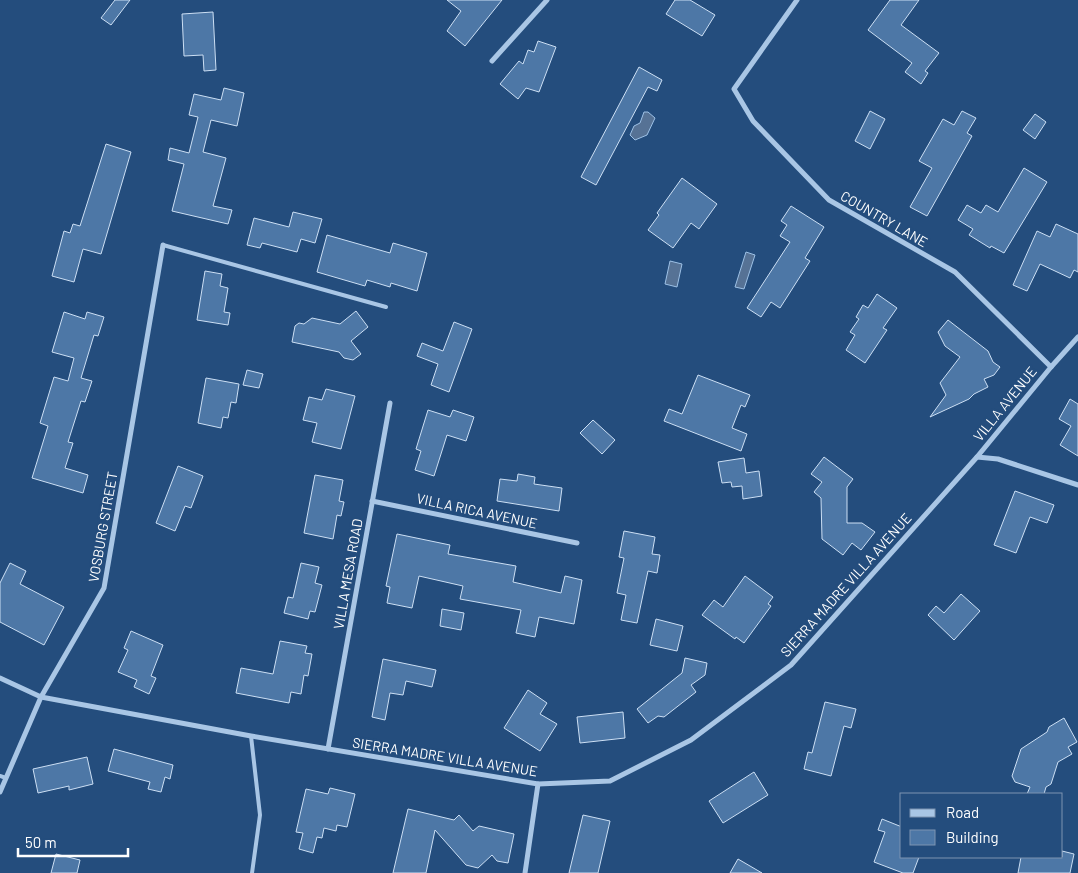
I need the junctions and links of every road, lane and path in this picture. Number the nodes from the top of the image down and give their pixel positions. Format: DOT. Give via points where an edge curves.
graph roads {
  1 [pos="547,0"];
  2 [pos="797,0"];
  3 [pos="492,62"];
  4 [pos="163,245"];
  5 [pos="386,307"];
  6 [pos="1078,337"];
  7 [pos="1051,367"];
  8 [pos="390,404"];
  9 [pos="977,457"];
  10 [pos="1078,485"];
  11 [pos="372,501"];
  12 [pos="577,544"];
  13 [pos="0,678"];
  14 [pos="41,697"];
  15 [pos="251,736"];
  16 [pos="328,749"];
  17 [pos="3,777"];
  18 [pos="538,784"];
  19 [pos="0,792"];
  20 [pos="252,873"];
  21 [pos="525,873"];
  1 -- 3 [label="street"];
  2 -- 7 [label="street, COUNTRY LANE" via="734,89 753,121 829,200 955,272"];
  4 -- 5 [label="lane"];
  4 -- 14 [label="street, VOSBURG STREET" via="104,588"];
  6 -- 7 [label="street"];
  7 -- 9 [label="street, VILLA AVENUE"];
  8 -- 11 [label="street, VILLA MESA ROAD"];
  9 -- 10 [label="street" via="998,459"];
  9 -- 18 [label="street, SIERRA MADRE VILLA AVENUE" via="791,665 691,740 610,781"];
  11 -- 12 [label="street, VILLA RICA AVENUE"];
  11 -- 16 [label="street, VILLA MESA ROAD"];
  13 -- 14 [label="street, SIERRA MADRE VILLA AVENUE"];
  14 -- 15 [label="street, SIERRA MADRE VILLA AVENUE"];
  14 -- 17 [label="street, VOSBURG STREET"];
  15 -- 16 [label="street, SIERRA MADRE VILLA AVENUE"];
  15 -- 20 [label="lane" via="260,814"];
  16 -- 18 [label="street, SIERRA MADRE VILLA AVENUE"];
  17 -- 19 [label="street, VOSBURG STREET"];
  18 -- 21 [label="street"];
}
